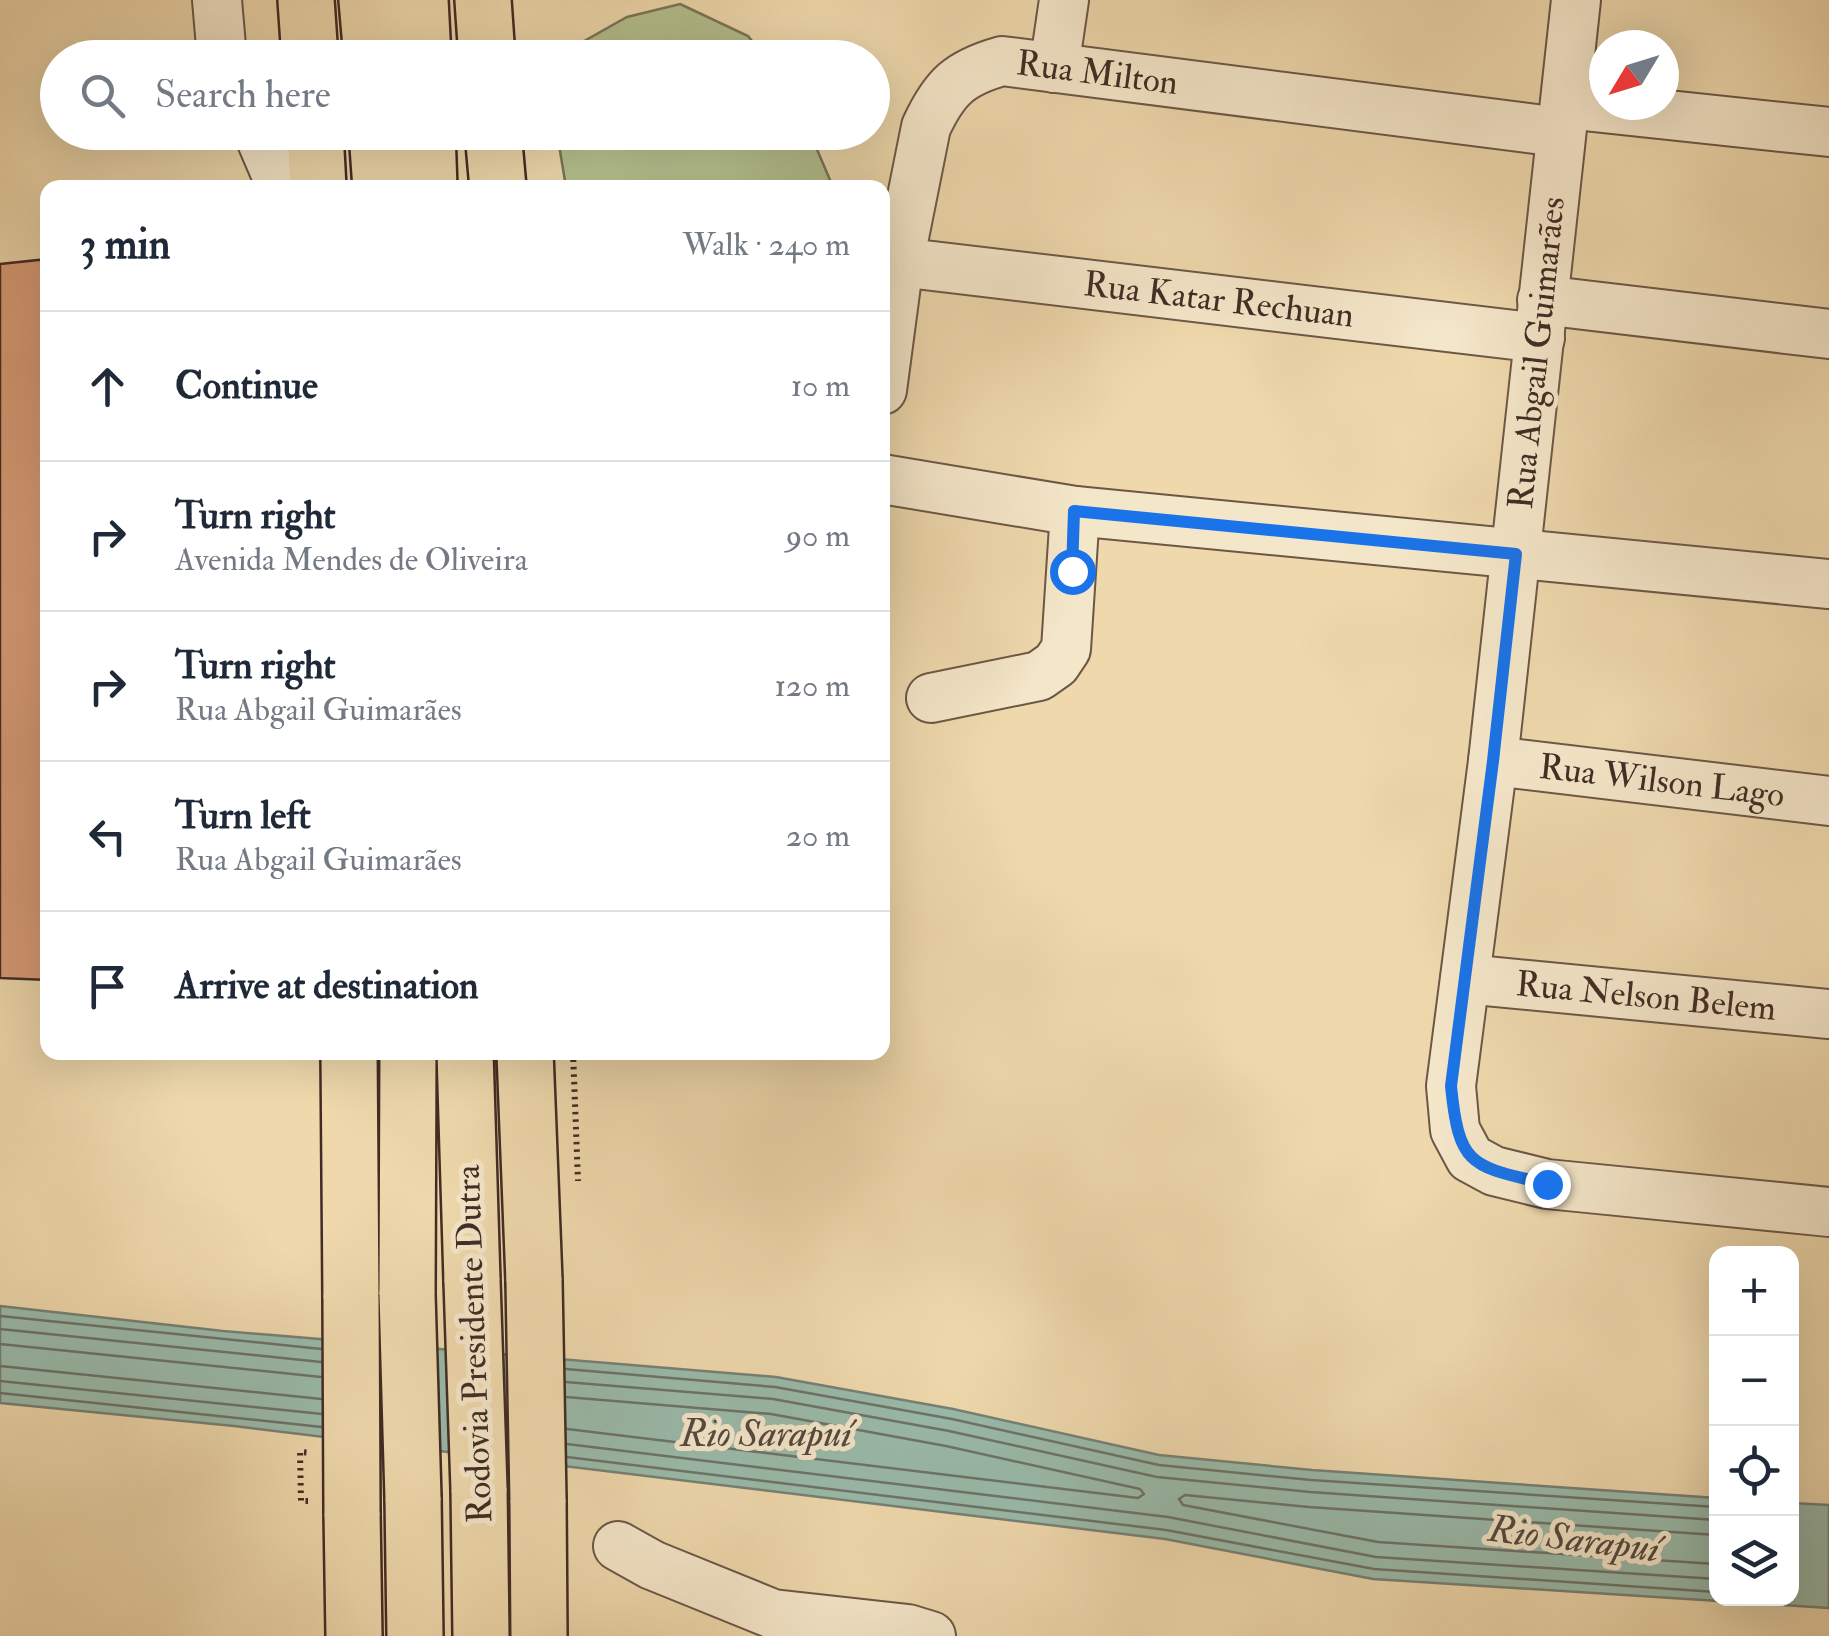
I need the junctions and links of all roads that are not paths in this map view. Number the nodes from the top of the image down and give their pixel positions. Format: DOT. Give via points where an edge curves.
graph roads {
  1 [pos="217,0"];
  2 [pos="306,0"];
  3 [pos="368,0"];
  4 [pos="420,0"];
  5 [pos="483,0"];
  6 [pos="1064,0"];
  7 [pos="1576,0"];
  8 [pos="220,40"];
  9 [pos="309,40"];
  10 [pos="371,40"];
  11 [pos="422,40"];
  12 [pos="486,40"];
  13 [pos="1054,68"];
  14 [pos="1562,118"];
  15 [pos="1829,132"];
  16 [pos="266,150"];
  17 [pos="315,150"];
  18 [pos="379,150"];
  19 [pos="428,150"];
  20 [pos="495,150"];
  21 [pos="279,180"];
  22 [pos="317,180"];
  23 [pos="381,180"];
  24 [pos="430,180"];
  25 [pos="497,180"];
  26 [pos="899,262"];
  27 [pos="1541,319"];
  28 [pos="890,330"];
  29 [pos="1829,334"];
  30 [pos="894,473"];
  31 [pos="1074,511"];
  32 [pos="1516,554"];
  33 [pos="1829,584"];
  34 [pos="930,698"];
  35 [pos="1493,761"];
  36 [pos="1829,801"];
  37 [pos="1464,979"];
  38 [pos="1829,1014"];
  39 [pos="349,1060"];
  40 [pos="408,1060"];
  41 [pos="465,1060"];
  42 [pos="525,1060"];
  43 [pos="1829,1212"];
  44 [pos="618,1546"];
  45 [pos="772,1625"];
  46 [pos="354,1636"];
  47 [pos="415,1636"];
  48 [pos="481,1636"];
  49 [pos="539,1636"];
  50 [pos="931,1636"];
  1 -- 8 [label="street"];
  2 -- 9 [label="highway"];
  3 -- 10 [label="highway"];
  4 -- 11 [label="highway"];
  5 -- 12 [label="highway"];
  6 -- 13 [label="street"];
  7 -- 14 [label="street, Rua Abgail Guimarães"];
  13 -- 14 [label="street, Rua Milton"];
  13 -- 26 [label="street, Rua Milton" via="1002,62 970,70 936,106 926,126"];
  14 -- 15 [label="street, Rua Milton"];
  14 -- 27 [label="street, Rua Abgail Guimarães"];
  16 -- 21 [label="street"];
  17 -- 22 [label="highway"];
  18 -- 23 [label="highway"];
  19 -- 24 [label="highway"];
  20 -- 25 [label="highway"];
  26 -- 27 [label="street, Rua Katar Rechuan"];
  26 -- 28 [label="street, Rua Milton"];
  27 -- 29 [label="street, Rua Katar Rechuan"];
  27 -- 32 [label="street, Rua Abgail Guimarães"];
  30 -- 31 [label="street"];
  31 -- 32 [label="street"];
  31 -- 34 [label="street" via="1066,649 1056,664 1040,676"];
  32 -- 33 [label="street"];
  32 -- 35 [label="street, Rua Abgail Guimarães"];
  35 -- 36 [label="street, Rua Wilson Lago"];
  35 -- 37 [label="street, Rua Abgail Guimarães"];
  37 -- 38 [label="street, Rua Nelson Belem"];
  37 -- 43 [label="street, Rua Abgail Guimarães" via="1451,1086 1455,1130 1470,1158 1547,1184"];
  39 -- 46 [label="highway, bridge" via="351,1298 327,1507"];
  40 -- 47 [label="highway, Rodovia Presidente Dutra, bridge"];
  41 -- 48 [label="highway, Rodovia Presidente Dutra, bridge"];
  42 -- 49 [label="highway, bridge"];
  44 -- 45 [label="street"];
  45 -- 50 [label="street" via="908,1628"];
}
